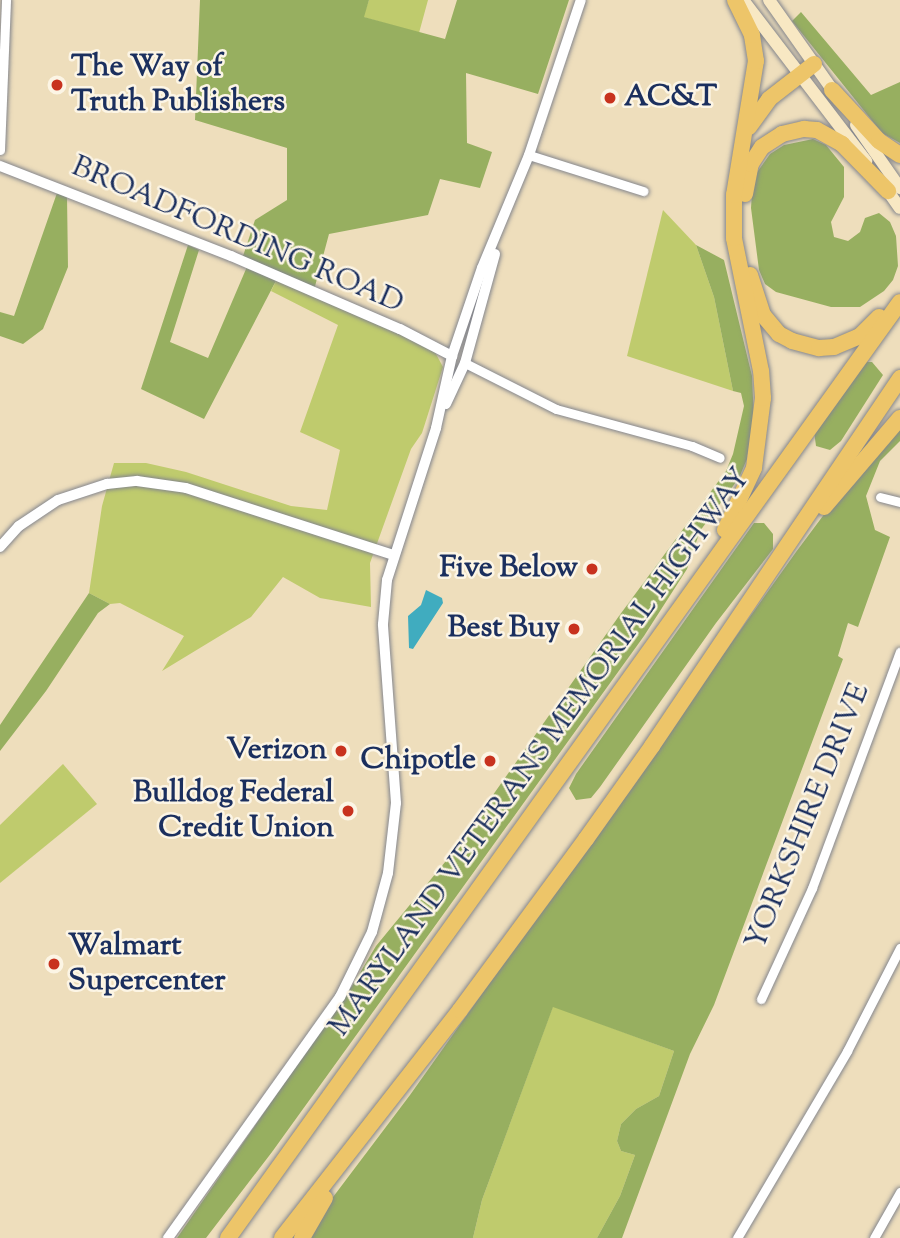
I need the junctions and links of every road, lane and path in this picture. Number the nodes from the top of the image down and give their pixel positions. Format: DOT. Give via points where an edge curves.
graph roads {
  1 [pos="6,0"];
  2 [pos="581,0"];
  3 [pos="735,0"];
  4 [pos="743,0"];
  5 [pos="769,0"];
  6 [pos="814,64"];
  7 [pos="800,74"];
  8 [pos="832,90"];
  9 [pos="743,139"];
  10 [pos="0,150"];
  11 [pos="529,155"];
  12 [pos="900,155"];
  13 [pos="0,166"];
  14 [pos="894,189"];
  15 [pos="643,191"];
  16 [pos="900,208"];
  17 [pos="500,230"];
  18 [pos="900,294"];
  19 [pos="900,302"];
  20 [pos="483,303"];
  21 [pos="452,356"];
  22 [pos="465,363"];
  23 [pos="900,378"];
  24 [pos="448,400"];
  25 [pos="900,418"];
  26 [pos="436,428"];
  27 [pos="720,458"];
  28 [pos="880,497"];
  29 [pos="900,502"];
  30 [pos="0,547"];
  31 [pos="393,555"];
  32 [pos="765,579"];
  33 [pos="659,637"];
  34 [pos="900,652"];
  35 [pos="900,948"];
  36 [pos="761,999"];
  37 [pos="381,1113"];
  38 [pos="900,1192"];
  39 [pos="168,1238"];
  40 [pos="228,1238"];
  41 [pos="282,1238"];
  42 [pos="302,1238"];
  43 [pos="737,1238"];
  44 [pos="874,1238"];
  1 -- 10 [label="street"];
  2 -- 11 [label="street"];
  3 -- 9 [label="highway" via="752,36 756,61"];
  4 -- 7 [label="main road"];
  5 -- 6 [label="main road"];
  6 -- 7 [label="highway"];
  6 -- 8 [label="main road"];
  7 -- 9 [label="highway" via="769,99"];
  7 -- 14 [label="main road"];
  8 -- 12 [label="highway" via="879,141"];
  8 -- 14 [label="main road"];
  9 -- 33 [label="highway" via="734,195 734,238 761,372 764,398 759,446 736,510"];
  11 -- 15 [label="street"];
  11 -- 17 [label="street"];
  13 -- 21 [label="street, BROADFORDING ROAD" via="231,256"];
  14 -- 16 [label="main road"];
  14 -- 18 [label="highway" via="830,136 817,130 792,130 762,147 751,164 745,240 751,283 763,315 792,341 819,348 847,343 860,336"];
  17 -- 20 [label="street"];
  17 -- 21 [label="street"];
  19 -- 33 [label="highway, MARYLAND VETERANS MEMORIAL HIGHWAY"];
  20 -- 21 [label="street"];
  20 -- 22 [label="street"];
  21 -- 24 [label="street"];
  21 -- 26 [label="street"];
  22 -- 24 [label="street"];
  22 -- 27 [label="street" via="556,409"];
  23 -- 32 [label="highway"];
  24 -- 26 [label="street"];
  25 -- 32 [label="highway"];
  26 -- 31 [label="street"];
  28 -- 29 [label="street"];
  30 -- 31 [label="street" via="19,526 58,500 95,487 136,481 186,488"];
  31 -- 39 [label="street" via="383,624 396,803 388,873 361,959 310,1041"];
  32 -- 37 [label="highway" via="593,828"];
  33 -- 40 [label="highway, MARYLAND VETERANS MEMORIAL HIGHWAY"];
  34 -- 36 [label="street, YORKSHIRE DRIVE" via="812,888"];
  35 -- 43 [label="street" via="847,1051"];
  37 -- 41 [label="highway"];
  37 -- 42 [label="highway"];
  38 -- 44 [label="street"];
}
